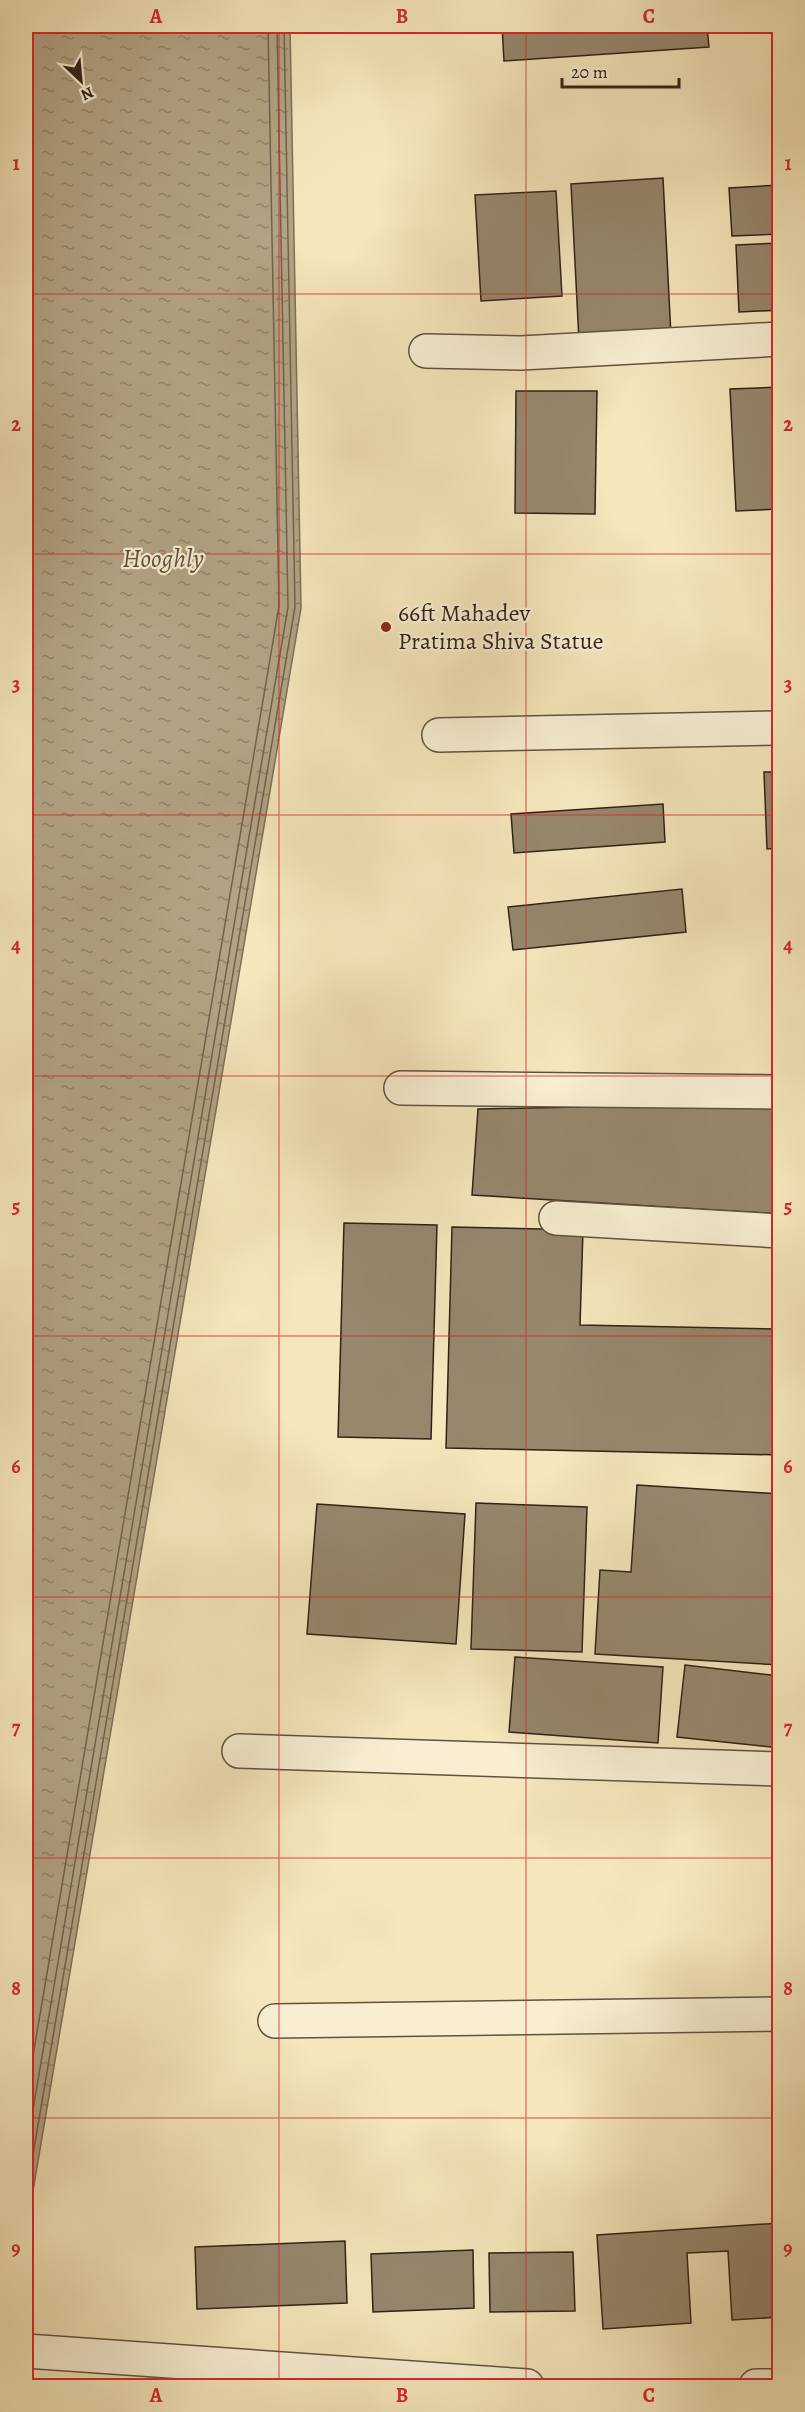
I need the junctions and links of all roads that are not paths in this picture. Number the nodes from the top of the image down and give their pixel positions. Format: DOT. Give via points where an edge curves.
graph roads {
  1 [pos="780,339"];
  2 [pos="426,351"];
  3 [pos="780,728"];
  4 [pos="439,735"];
  5 [pos="401,1088"];
  6 [pos="780,1092"];
  7 [pos="556,1218"];
  8 [pos="780,1231"];
  9 [pos="239,1750"];
  10 [pos="780,1769"];
  11 [pos="780,2014"];
  12 [pos="275,2021"];
  13 [pos="26,2350"];
  14 [pos="527,2386"];
  15 [pos="756,2386"];
  16 [pos="780,2386"];
  1 -- 2 [label="street" via="521,353"];
  3 -- 4 [label="street"];
  5 -- 6 [label="street"];
  7 -- 8 [label="street"];
  9 -- 10 [label="street"];
  11 -- 12 [label="street"];
  13 -- 14 [label="street"];
  15 -- 16 [label="street"];
}
